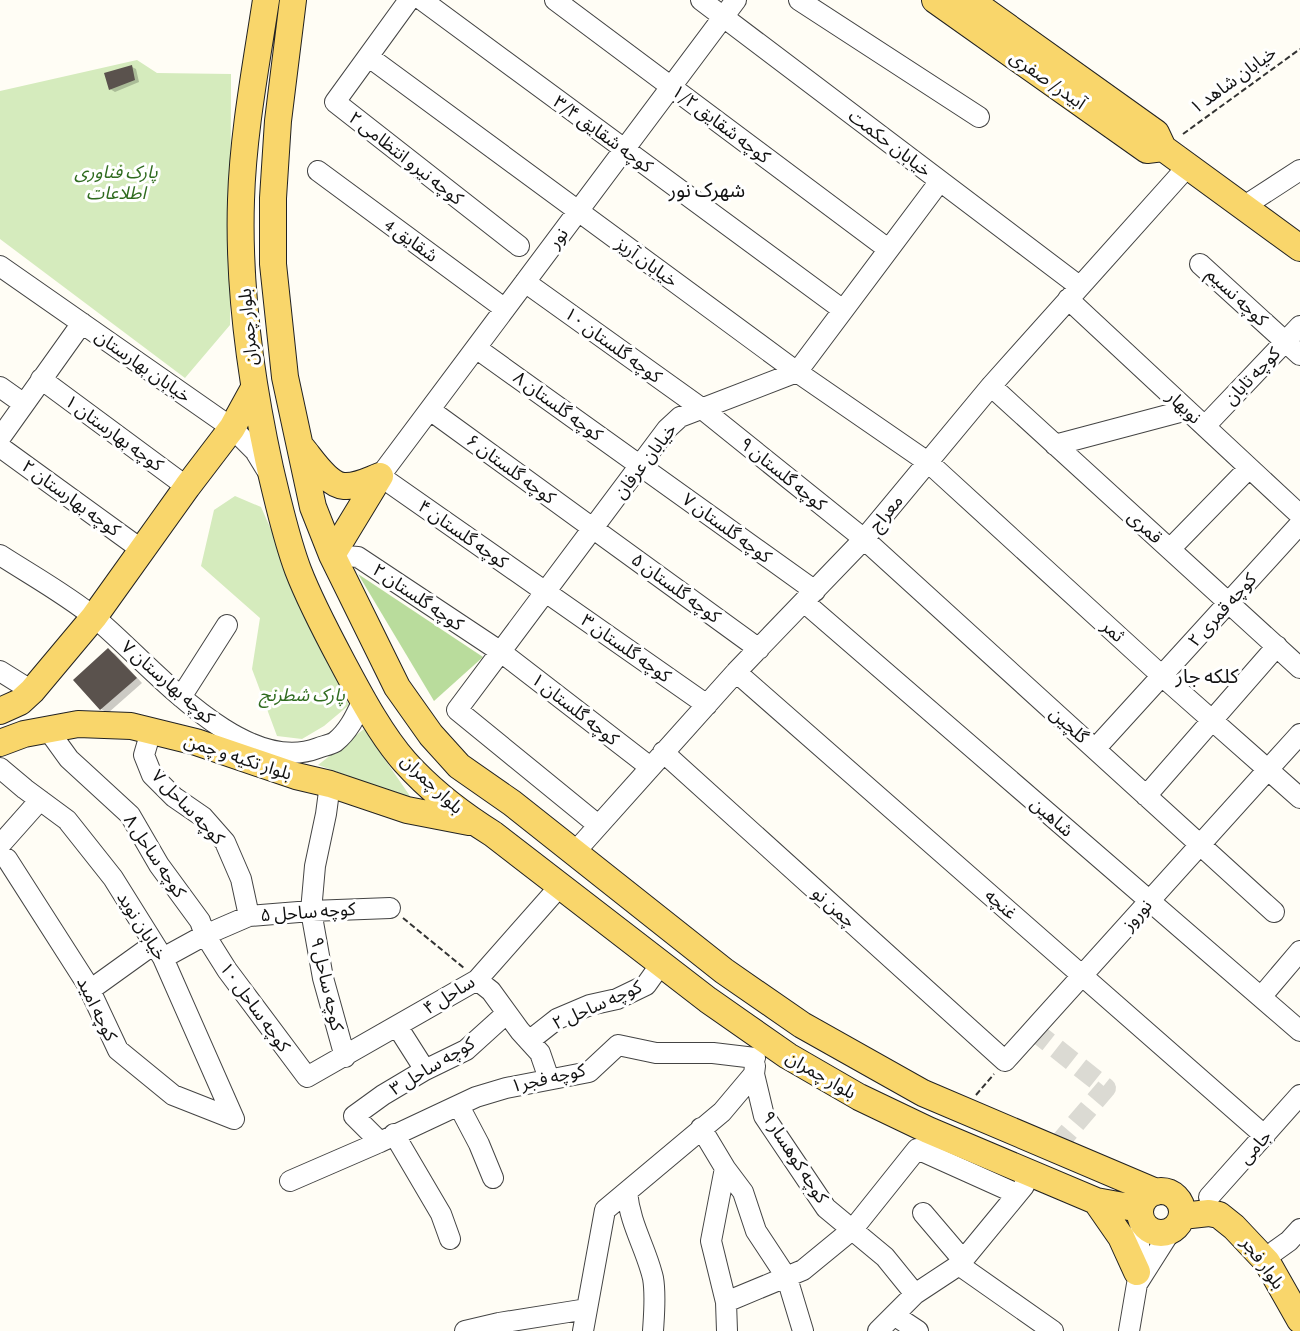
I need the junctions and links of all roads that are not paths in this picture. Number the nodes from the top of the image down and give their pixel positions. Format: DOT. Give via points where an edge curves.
graph roads {
  1 [pos="266,0"];
  2 [pos="293,0"];
  3 [pos="409,0"];
  4 [pos="422,0"];
  5 [pos="555,0"];
  6 [pos="701,0"];
  7 [pos="736,0"];
  8 [pos="799,0"];
  9 [pos="935,0"];
  10 [pos="970,0"];
  11 [pos="723,17"];
  12 [pos="369,57"];
  13 [pos="671,87"];
  14 [pos="979,117"];
  15 [pos="1173,141"];
  16 [pos="624,149"];
  17 [pos="1188,166"];
  18 [pos="1300,170"];
  19 [pos="318,171"];
  20 [pos="940,181"];
  21 [pos="1243,207"];
  22 [pos="578,211"];
  23 [pos="519,246"];
  24 [pos="1300,248"];
  25 [pos="888,249"];
  26 [pos="1200,264"];
  27 [pos="0,266"];
  28 [pos="525,282"];
  29 [pos="1074,293"];
  30 [pos="505,309"];
  31 [pos="843,310"];
  32 [pos="82,323"];
  33 [pos="1300,326"];
  34 [pos="1285,342"];
  35 [pos="476,348"];
  36 [pos="1300,355"];
  37 [pos="797,372"];
  38 [pos="41,379"];
  39 [pos="991,386"];
  40 [pos="0,387"];
  41 [pos="254,388"];
  42 [pos="24,404"];
  43 [pos="701,408"];
  44 [pos="430,410"];
  45 [pos="1187,410"];
  46 [pos="1205,426"];
  47 [pos="232,428"];
  48 [pos="0,438"];
  49 [pos="298,442"];
  50 [pos="1055,445"];
  51 [pos="0,447"];
  52 [pos="929,463"];
  53 [pos="639,465"];
  54 [pos="1249,468"];
  55 [pos="380,476"];
  56 [pos="272,478"];
  57 [pos="187,487"];
  58 [pos="1300,515"];
  59 [pos="1300,524"];
  60 [pos="593,528"];
  61 [pos="864,539"];
  62 [pos="1170,549"];
  63 [pos="142,550"];
  64 [pos="0,555"];
  65 [pos="332,555"];
  66 [pos="546,592"];
  67 [pos="810,597"];
  68 [pos="1229,603"];
  69 [pos="94,617"];
  70 [pos="227,625"];
  71 [pos="1277,646"];
  72 [pos="759,649"];
  73 [pos="501,652"];
  74 [pos="1300,668"];
  75 [pos="0,671"];
  76 [pos="736,672"];
  77 [pos="1162,676"];
  78 [pos="181,697"];
  79 [pos="363,700"];
  80 [pos="17,701"];
  81 [pos="707,705"];
  82 [pos="1212,721"];
  83 [pos="151,731"];
  84 [pos="36,732"];
  85 [pos="1300,734"];
  86 [pos="0,743"];
  87 [pos="1095,749"];
  88 [pos="657,760"];
  89 [pos="0,768"];
  90 [pos="1268,770"];
  91 [pos="330,784"];
  92 [pos="1146,796"];
  93 [pos="1300,798"];
  94 [pos="40,800"];
  95 [pos="474,823"];
  96 [pos="598,825"];
  97 [pos="0,845"];
  98 [pos="1200,845"];
  99 [pos="574,853"];
  100 [pos="0,855"];
  101 [pos="560,886"];
  102 [pos="1150,901"];
  103 [pos="390,908"];
  104 [pos="310,911"];
  105 [pos="1274,912"];
  106 [pos="249,916"];
  107 [pos="205,935"];
  108 [pos="159,951"];
  109 [pos="1300,951"];
  110 [pos="661,963"];
  111 [pos="1082,976"];
  112 [pos="477,980"];
  113 [pos="90,990"];
  114 [pos="1261,997"];
  115 [pos="507,1013"];
  116 [pos="397,1026"];
  117 [pos="1300,1031"];
  118 [pos="529,1041"];
  119 [pos="755,1055"];
  120 [pos="345,1057"];
  121 [pos="1005,1061"];
  122 [pos="425,1070"];
  123 [pos="307,1077"];
  124 [pos="549,1079"];
  125 [pos="1300,1095"];
  126 [pos="459,1106"];
  127 [pos="234,1119"];
  128 [pos="701,1128"];
  129 [pos="1265,1136"];
  130 [pos="387,1138"];
  131 [pos="725,1168"];
  132 [pos="1117,1175"];
  133 [pos="1034,1176"];
  134 [pos="493,1178"];
  135 [pos="290,1181"];
  136 [pos="627,1192"];
  137 [pos="1017,1194"];
  138 [pos="1209,1197"];
  139 [pos="1103,1203"];
  140 [pos="1161,1212"];
  141 [pos="923,1214"];
  142 [pos="853,1229"];
  143 [pos="1300,1229"];
  144 [pos="450,1239"];
  145 [pos="1275,1251"];
  146 [pos="961,1263"];
  147 [pos="787,1278"];
  148 [pos="1137,1278"];
  149 [pos="1300,1292"];
  150 [pos="915,1294"];
  151 [pos="726,1302"];
  152 [pos="587,1309"];
  153 [pos="894,1315"];
  154 [pos="1300,1320"];
  155 [pos="465,1331"];
  156 [pos="583,1331"];
  157 [pos="654,1331"];
  158 [pos="727,1331"];
  159 [pos="804,1331"];
  160 [pos="878,1331"];
  161 [pos="918,1331"];
  162 [pos="1053,1331"];
  163 [pos="1129,1331"];
  1 -- 41 [label="main road, بلوار چمران" via="241,199 242,261"];
  2 -- 49 [label="main road, بلوار چمران" via="278,122 273,264 285,378"];
  3 -- 12 [label="street, کوچه نیرو انتظامی ۲"];
  4 -- 16 [label="street, کوچه شقایق ۳/۴"];
  5 -- 13 [label="street, کوچه شقایق ۱/۲"];
  6 -- 11 [label="street, خیابان حکمت"];
  7 -- 11 [label="street, نور"];
  8 -- 14 [label="street"];
  9 -- 15 [label="main road, آبیدر/ صفری" via="1147,150"];
  10 -- 15 [label="main road, آبیدر/ صفری" via="1156,133"];
  11 -- 13 [label="street, نور"];
  11 -- 20 [label="street, خیابان حکمت"];
  12 -- 22 [label="street, خیابان آریز"];
  12 -- 23 [label="street, کوچه نیرو انتظامی ۲" via="335,102"];
  13 -- 16 [label="street, نور"];
  13 -- 25 [label="street, کوچه شقایق ۱/۲"];
  15 -- 17 [label="main road, آبیدر/ صفری"];
  16 -- 22 [label="street, نور"];
  16 -- 31 [label="street, کوچه شقایق ۳/۴"];
  17 -- 21 [label="main road, آبیدر/ صفری"];
  17 -- 29 [label="street, معراج"];
  18 -- 21 [label="street"];
  19 -- 30 [label="street, شقایق 4"];
  20 -- 25 [label="street"];
  20 -- 29 [label="street, خیابان حکمت"];
  21 -- 24 [label="main road, آبیدر/ صفری"];
  22 -- 28 [label="street, نور"];
  22 -- 37 [label="street, خیابان آریز"];
  25 -- 31 [label="street"];
  26 -- 34 [label="street, کوچه نسیم"];
  27 -- 32 [label="street, خیابان بهارستان"];
  28 -- 30 [label="street, نور"];
  28 -- 43 [label="street, کوچه گلستان ۱۰"];
  29 -- 39 [label="street, معراج"];
  29 -- 45 [label="street, نوبهار"];
  30 -- 35 [label="street, نور"];
  31 -- 37 [label="street"];
  32 -- 38 [label="street"];
  32 -- 47 [label="street, خیابان بهارستان"];
  33 -- 34 [label="street, کوچه تابان"];
  34 -- 36 [label="street, کوچه نسیم"];
  34 -- 46 [label="street, کوچه تابان"];
  35 -- 44 [label="street, نور"];
  35 -- 53 [label="street, کوچه گلستان ۸"];
  37 -- 43 [label="street, خیابان عرفان"];
  37 -- 52 [label="street, خیابان آریز"];
  38 -- 42 [label="street"];
  38 -- 57 [label="street, کوچه بهارستان ۱"];
  39 -- 50 [label="street, قمری"];
  39 -- 52 [label="street, معراج"];
  40 -- 42 [label="street"];
  41 -- 47 [label="main road"];
  41 -- 56 [label="main road, بلوار چمران"];
  42 -- 48 [label="street"];
  43 -- 53 [label="street, خیابان عرفان" via="680,417"];
  43 -- 61 [label="street, کوچه گلستان ۹"];
  44 -- 55 [label="street, نور"];
  44 -- 60 [label="street, کوچه گلستان ۶"];
  45 -- 46 [label="street, نوبهار"];
  45 -- 50 [label="street"];
  46 -- 54 [label="street, نوبهار"];
  47 -- 56 [label="street, خیابان بهارستان" via="255,451"];
  47 -- 57 [label="main road"];
  49 -- 55 [label="main road" via="321,472 342,487"];
  49 -- 65 [label="main road, بلوار چمران" via="313,507"];
  50 -- 62 [label="street, قمری"];
  51 -- 63 [label="street, کوچه بهارستان ۲"];
  52 -- 61 [label="street, معراج"];
  52 -- 77 [label="street, ثمر"];
  53 -- 60 [label="street, خیابان عرفان"];
  53 -- 67 [label="street, کوچه گلستان ۷"];
  54 -- 58 [label="street, نوبهار"];
  54 -- 62 [label="street"];
  55 -- 65 [label="main road"];
  55 -- 66 [label="street, کوچه گلستان ۴"];
  56 -- 79 [label="main road, بلوار چمران" via="298,569"];
  57 -- 63 [label="main road"];
  59 -- 68 [label="street, کوچه قمری ۲"];
  60 -- 66 [label="street, خیابان عرفان"];
  60 -- 72 [label="street, کوچه گلستان ۵"];
  61 -- 67 [label="street, معراج"];
  61 -- 87 [label="street, گلچین"];
  62 -- 68 [label="street, قمری"];
  63 -- 69 [label="main road"];
  64 -- 69 [label="street, کوچه بهارستان ۷"];
  65 -- 73 [label="street, کوچه گلستان ۲" via="358,557"];
  65 -- 99 [label="main road, بلوار چمران" via="397,687 431,735 459,766"];
  66 -- 73 [label="street, خیابان عرفان"];
  66 -- 81 [label="street, کوچه گلستان ۳"];
  67 -- 72 [label="street, معراج"];
  67 -- 102 [label="street, شاهین"];
  68 -- 71 [label="street, قمری"];
  68 -- 77 [label="street, کوچه قمری ۲"];
  69 -- 78 [label="street, کوچه بهارستان ۷"];
  69 -- 80 [label="main road"];
  70 -- 78 [label="street"];
  71 -- 74 [label="street, قمری"];
  71 -- 82 [label="street"];
  72 -- 76 [label="street, معراج"];
  73 -- 88 [label="street, کوچه گلستان ۱"];
  73 -- 96 [label="street, خیابان عرفان" via="457,710"];
  75 -- 80 [label="street"];
  76 -- 81 [label="street, معراج"];
  76 -- 111 [label="street, غنچه"];
  77 -- 82 [label="street, ثمر"];
  77 -- 87 [label="street, کوچه قمری ۲"];
  78 -- 79 [label="street, کوچه بهارستان ۷" via="246,742 280,753 308,752 334,742 352,723"];
  79 -- 95 [label="main road, بلوار چمران" via="403,760 432,790"];
  80 -- 84 [label="main road" via="17,726"];
  81 -- 88 [label="street, معراج"];
  82 -- 90 [label="street, ثمر"];
  82 -- 92 [label="street"];
  83 -- 84 [label="main road, بلوار تکیه و چمن" via="78,724"];
  83 -- 91 [label="main road, بلوار تکیه و چمن" via="196,741"];
  83 -- 106 [label="street, کوچه ساحل ۷" via="144,754 152,775 203,817 225,842 241,879"];
  84 -- 86 [label="main road, بلوار تکیه و چمن"];
  84 -- 107 [label="street, کوچه ساحل ۸" via="130,815 159,865 200,921"];
  85 -- 90 [label="street, نوروز"];
  87 -- 92 [label="street, گلچین"];
  88 -- 96 [label="street, معراج"];
  88 -- 121 [label="street, چمن نو"];
  89 -- 94 [label="street, خیابان نوید"];
  90 -- 93 [label="street, ثمر"];
  90 -- 98 [label="street, نوروز"];
  91 -- 95 [label="main road, بلوار تکیه و چمن" via="407,810"];
  91 -- 104 [label="street, کوچه ساحل ۹"];
  92 -- 98 [label="street, گلچین"];
  94 -- 97 [label="street"];
  94 -- 108 [label="street, خیابان نوید" via="74,828"];
  95 -- 101 [label="main road, بلوار چمران"];
  96 -- 99 [label="street, معراج"];
  98 -- 102 [label="street, نوروز"];
  98 -- 105 [label="street, گلچین"];
  99 -- 132 [label="main road, بلوار چمران" via="724,971 802,1025 923,1093"];
  100 -- 113 [label="street, کوچه امید" via="8,859"];
  101 -- 110 [label="main road, بلوار چمران"];
  101 -- 112 [label="street, ساحل ۴"];
  102 -- 111 [label="street, نوروز"];
  102 -- 114 [label="street, شاهین"];
  103 -- 104 [label="street, کوچه ساحل ۵"];
  104 -- 106 [label="street, کوچه ساحل ۵"];
  104 -- 120 [label="street, کوچه ساحل ۹"];
  106 -- 107 [label="street, کوچه ساحل ۵"];
  107 -- 108 [label="street, کوچه ساحل ۵"];
  107 -- 123 [label="street, کوچه ساحل ۱۰"];
  108 -- 113 [label="street, کوچه ساحل ۵"];
  108 -- 127 [label="street, خیابان نوید"];
  109 -- 114 [label="street"];
  110 -- 118 [label="street, کوچه ساحل ۲" via="646,985 557,1019"];
  110 -- 119 [label="main road, بلوار چمران"];
  111 -- 121 [label="street, نوروز"];
  111 -- 129 [label="street, غنچه"];
  112 -- 115 [label="street"];
  112 -- 116 [label="street, ساحل ۴"];
  113 -- 127 [label="street, کوچه امید" via="118,1050 173,1095"];
  114 -- 117 [label="street, شاهین"];
  115 -- 118 [label="street"];
  115 -- 122 [label="street, کوچه ساحل ۳" via="466,1050"];
  116 -- 120 [label="street, ساحل ۴"];
  116 -- 122 [label="street"];
  118 -- 124 [label="street" via="540,1053"];
  119 -- 124 [label="street, کوچه فجر۱" via="656,1053 618,1046 589,1072"];
  119 -- 128 [label="street" via="722,1112"];
  119 -- 133 [label="main road, بلوار چمران" via="788,1056 910,1122"];
  119 -- 142 [label="street, کوچه کوهسار ۹" via="764,1116 826,1208"];
  120 -- 123 [label="street, ساحل ۴"];
  122 -- 130 [label="street, کوچه ساحل ۳" via="354,1116"];
  124 -- 126 [label="street, کوچه فجر۱" via="506,1088"];
  125 -- 129 [label="street, جامی"];
  126 -- 130 [label="street, کوچه فجر۱"];
  126 -- 134 [label="street"];
  128 -- 131 [label="street"];
  128 -- 136 [label="street"];
  129 -- 138 [label="street, جامی"];
  130 -- 135 [label="street, کوچه فجر۱"];
  130 -- 144 [label="street" via="441,1214"];
  131 -- 147 [label="street" via="743,1192 756,1231"];
  131 -- 151 [label="street" via="711,1241"];
  132 -- 139 [label="main road" via="1118,1191"];
  132 -- 140 [label="main road, بلوار چمران"];
  133 -- 137 [label="street"];
  133 -- 139 [label="main road, بلوار چمران"];
  136 -- 152 [label="street" via="605,1210"];
  136 -- 157 [label="street" via="628,1208 653,1279"];
  137 -- 142 [label="street" via="918,1149"];
  137 -- 146 [label="street"];
  138 -- 140 [label="main road"];
  138 -- 145 [label="main road, بلوار فجر" via="1231,1206 1249,1220"];
  139 -- 140 [label="main road, بلوار چمران"];
  139 -- 148 [label="main road"];
  140 -- 148 [label="street"];
  140 -- 148 [label="street"];
  140 -- 154 [label="main road, بلوار فجر" via="1219,1215 1267,1262"];
  141 -- 146 [label="street"];
  142 -- 147 [label="street" via="803,1270"];
  142 -- 150 [label="street, کوچه کوهسار ۹" via="885,1257"];
  143 -- 145 [label="street"];
  145 -- 149 [label="main road, بلوار فجر"];
  146 -- 150 [label="street"];
  146 -- 162 [label="street"];
  147 -- 151 [label="street"];
  147 -- 159 [label="street"];
  148 -- 163 [label="street"];
  150 -- 153 [label="street"];
  151 -- 158 [label="street"];
  152 -- 155 [label="street"];
  152 -- 156 [label="street"];
  153 -- 160 [label="street"];
  153 -- 161 [label="street"];
}
